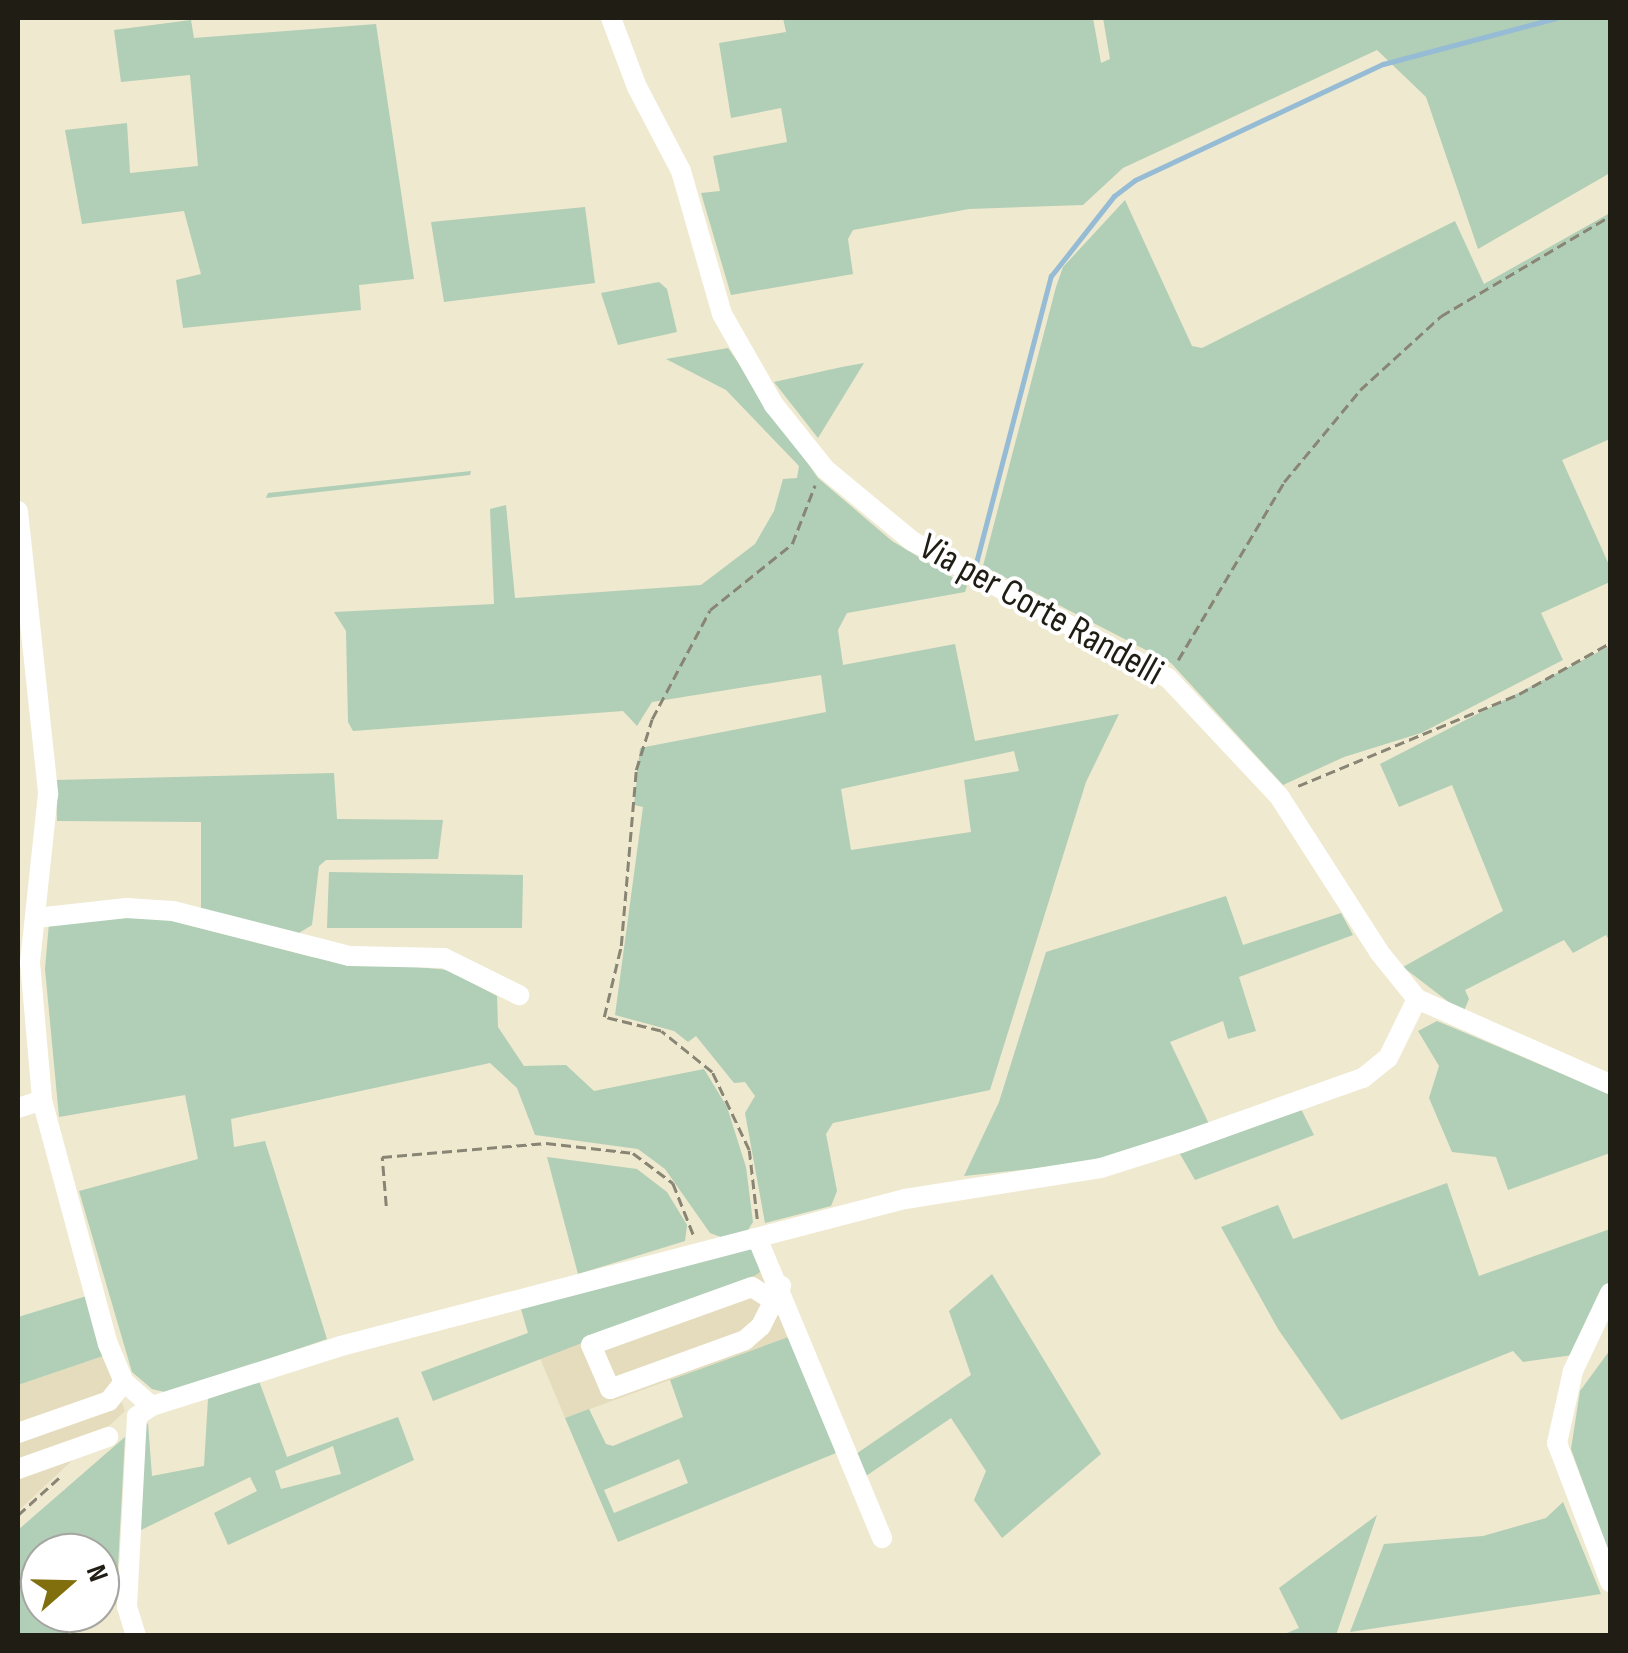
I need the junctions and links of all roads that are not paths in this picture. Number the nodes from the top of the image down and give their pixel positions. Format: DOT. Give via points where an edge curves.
graph roads {
  1 [pos="611,18"];
  2 [pos="18,512"];
  3 [pos="36,918"];
  4 [pos="519,995"];
  5 [pos="1416,999"];
  6 [pos="1610,1084"];
  7 [pos="42,1100"];
  8 [pos="18,1108"];
  9 [pos="758,1240"];
  10 [pos="776,1293"];
  11 [pos="1610,1293"];
  12 [pos="124,1382"];
  13 [pos="152,1406"];
  14 [pos="18,1433"];
  15 [pos="108,1436"];
  16 [pos="18,1469"];
  17 [pos="882,1538"];
  18 [pos="1610,1582"];
  19 [pos="136,1636"];
  1 -- 5 [label="street, Via per Corte Randelli" via="637,88 681,171 728,324 774,405 825,469 912,541 1168,678 1279,796 1378,952"];
  2 -- 3 [label="street" via="48,794"];
  3 -- 4 [label="street" via="126,908 173,911 349,956 444,958"];
  3 -- 7 [label="street" via="30,962"];
  5 -- 6 [label="street, Via per Corte Randelli"];
  5 -- 9 [label="street" via="1388,1058 1333,1091 1102,1168 906,1199"];
  7 -- 8 [label="street"];
  7 -- 12 [label="street"];
  9 -- 10 [label="street"];
  9 -- 13 [label="street" via="341,1346"];
  10 -- 10 [label="street" via="761,1326 745,1340 610,1389 592,1345 752,1287"];
  10 -- 17 [label="street"];
  11 -- 18 [label="street" via="1573,1371 1557,1443"];
  12 -- 13 [label="street"];
  12 -- 14 [label="street" via="109,1401"];
  13 -- 19 [label="street" via="138,1416 128,1607"];
  15 -- 16 [label="street"];
}
